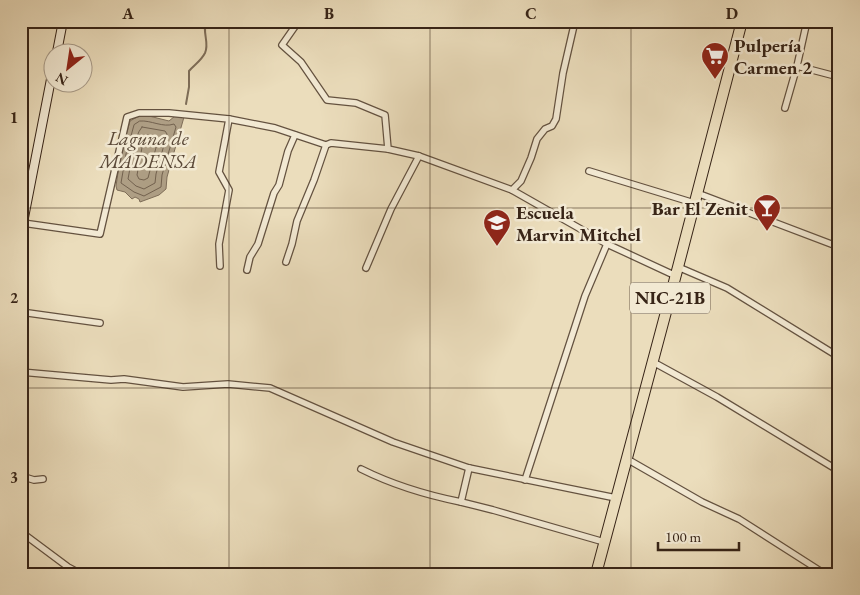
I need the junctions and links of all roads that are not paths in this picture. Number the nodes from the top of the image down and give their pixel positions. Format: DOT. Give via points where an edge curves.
graph roads {
  1 [pos="63,21"];
  2 [pos="292,21"];
  3 [pos="575,21"];
  4 [pos="741,21"];
  5 [pos="807,21"];
  6 [pos="59,42"];
  7 [pos="797,66"];
  8 [pos="839,77"];
  9 [pos="49,92"];
  10 [pos="784,108"];
  11 [pos="229,118"];
  12 [pos="295,135"];
  13 [pos="326,145"];
  14 [pos="388,149"];
  15 [pos="419,156"];
  16 [pos="589,171"];
  17 [pos="512,190"];
  18 [pos="696,198"];
  19 [pos="23,212"];
  20 [pos="23,224"];
  21 [pos="21,232"];
  22 [pos="839,235"];
  23 [pos="607,244"];
  24 [pos="837,246"];
  25 [pos="286,262"];
  26 [pos="220,266"];
  27 [pos="366,268"];
  28 [pos="247,270"];
  29 [pos="677,271"];
  30 [pos="21,312"];
  31 [pos="100,323"];
  32 [pos="839,357"];
  33 [pos="652,362"];
  34 [pos="21,372"];
  35 [pos="627,459"];
  36 [pos="469,468"];
  37 [pos="361,469"];
  38 [pos="839,471"];
  39 [pos="21,476"];
  40 [pos="43,480"];
  41 [pos="525,480"];
  42 [pos="616,498"];
  43 [pos="461,502"];
  44 [pos="21,532"];
  45 [pos="604,542"];
  46 [pos="68,570"];
  47 [pos="81,574"];
  48 [pos="596,574"];
  49 [pos="826,574"];
  1 -- 6 [label="street"];
  2 -- 14 [label="street" via="296,25 282,45 301,62 327,100 356,104 385,115"];
  3 -- 17 [label="street" via="556,119 537,139 521,181"];
  4 -- 18 [label="highway, NIC-21B"];
  5 -- 7 [label="street"];
  7 -- 8 [label="street"];
  7 -- 10 [label="street"];
  9 -- 19 [label="street"];
  11 -- 12 [label="street"];
  11 -- 20 [label="street" via="169,113 139,113 127,117 100,234"];
  11 -- 26 [label="street" via="219,172 229,190 219,244"];
  12 -- 13 [label="street"];
  12 -- 28 [label="street"];
  13 -- 14 [label="street"];
  13 -- 25 [label="street" via="297,221"];
  14 -- 15 [label="street"];
  15 -- 17 [label="street"];
  15 -- 27 [label="street" via="390,209"];
  16 -- 18 [label="street"];
  17 -- 23 [label="street"];
  18 -- 24 [label="street"];
  18 -- 29 [label="highway, NIC-21B"];
  19 -- 20 [label="street"];
  20 -- 21 [label="street"];
  22 -- 24 [label="street"];
  23 -- 29 [label="street"];
  23 -- 41 [label="street" via="585,296"];
  29 -- 32 [label="street" via="727,288"];
  29 -- 33 [label="highway, NIC-21B"];
  30 -- 31 [label="street"];
  33 -- 35 [label="highway, NIC-21B"];
  33 -- 38 [label="street" via="717,396"];
  34 -- 36 [label="street" via="111,380 124,378 183,387 228,384 270,388 393,442"];
  35 -- 42 [label="highway, NIC-21B"];
  35 -- 49 [label="street" via="702,502 739,518"];
  36 -- 41 [label="street"];
  36 -- 43 [label="street"];
  37 -- 43 [label="street" via="427,495"];
  39 -- 40 [label="street"];
  41 -- 42 [label="street"];
  42 -- 45 [label="highway, NIC-21B"];
  43 -- 45 [label="street"];
  44 -- 46 [label="street"];
  45 -- 48 [label="highway, NIC-21B"];
  46 -- 47 [label="street"];
}
